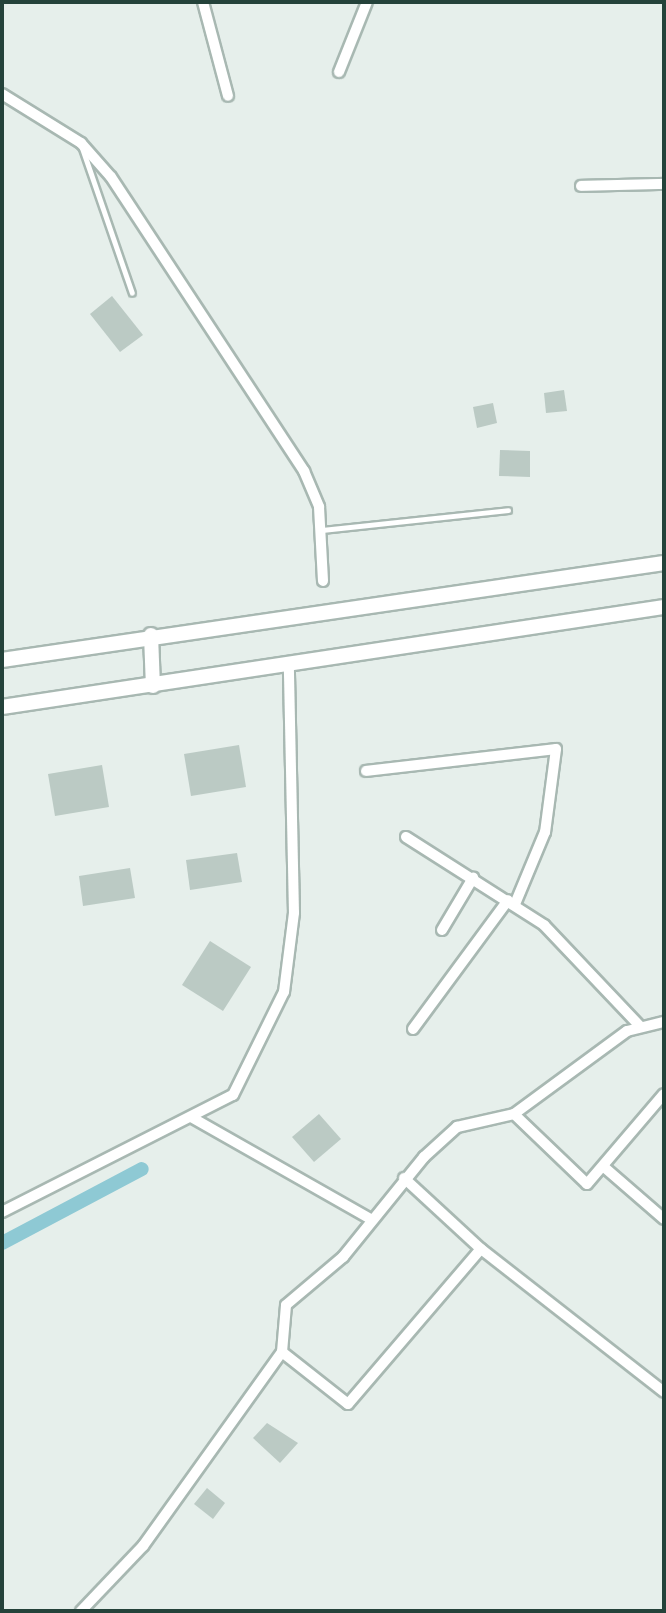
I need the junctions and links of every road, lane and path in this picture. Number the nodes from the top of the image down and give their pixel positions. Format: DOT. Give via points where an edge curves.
graph roads {
  1 [pos="203,2"];
  2 [pos="367,2"];
  3 [pos="339,72"];
  4 [pos="2,94"];
  5 [pos="228,96"];
  6 [pos="81,143"];
  7 [pos="664,184"];
  8 [pos="581,186"];
  9 [pos="132,293"];
  10 [pos="508,510"];
  11 [pos="322,530"];
  12 [pos="664,563"];
  13 [pos="323,581"];
  14 [pos="664,607"];
  15 [pos="151,635"];
  16 [pos="2,660"];
  17 [pos="289,666"];
  18 [pos="153,686"];
  19 [pos="2,707"];
  20 [pos="366,771"];
  21 [pos="406,837"];
  22 [pos="473,878"];
  23 [pos="512,902"];
  24 [pos="442,930"];
  25 [pos="664,1022"];
  26 [pos="639,1025"];
  27 [pos="413,1029"];
  28 [pos="664,1094"];
  29 [pos="514,1114"];
  30 [pos="191,1117"];
  31 [pos="604,1167"];
  32 [pos="404,1178"];
  33 [pos="2,1212"];
  34 [pos="369,1218"];
  35 [pos="664,1219"];
  36 [pos="481,1249"];
  37 [pos="282,1352"];
  38 [pos="664,1392"];
  39 [pos="81,1611"];
  1 -- 5 [label="street"];
  2 -- 3 [label="street"];
  4 -- 6 [label="street"];
  6 -- 9 [label="lane"];
  6 -- 11 [label="street" via="111,177 304,471"];
  7 -- 8 [label="street"];
  10 -- 11 [label="lane"];
  11 -- 13 [label="street"];
  12 -- 15 [label="main road"];
  14 -- 17 [label="main road"];
  15 -- 16 [label="main road"];
  15 -- 18 [label="main road"];
  17 -- 18 [label="main road"];
  17 -- 30 [label="street" via="294,913 284,992 233,1095"];
  18 -- 19 [label="main road"];
  20 -- 23 [label="street" via="556,749 545,832"];
  21 -- 22 [label="street"];
  22 -- 23 [label="street"];
  22 -- 24 [label="street"];
  23 -- 26 [label="street"];
  23 -- 27 [label="street"];
  25 -- 26 [label="street"];
  26 -- 29 [label="street"];
  28 -- 31 [label="street"];
  29 -- 31 [label="street" via="582,1183"];
  29 -- 32 [label="street" via="457,1127"];
  30 -- 33 [label="street"];
  30 -- 34 [label="street"];
  31 -- 35 [label="street"];
  32 -- 34 [label="street"];
  32 -- 36 [label="street"];
  34 -- 37 [label="street" via="343,1257 286,1305"];
  36 -- 37 [label="street" via="348,1404"];
  36 -- 38 [label="street"];
  37 -- 39 [label="street" via="143,1546"];
}
